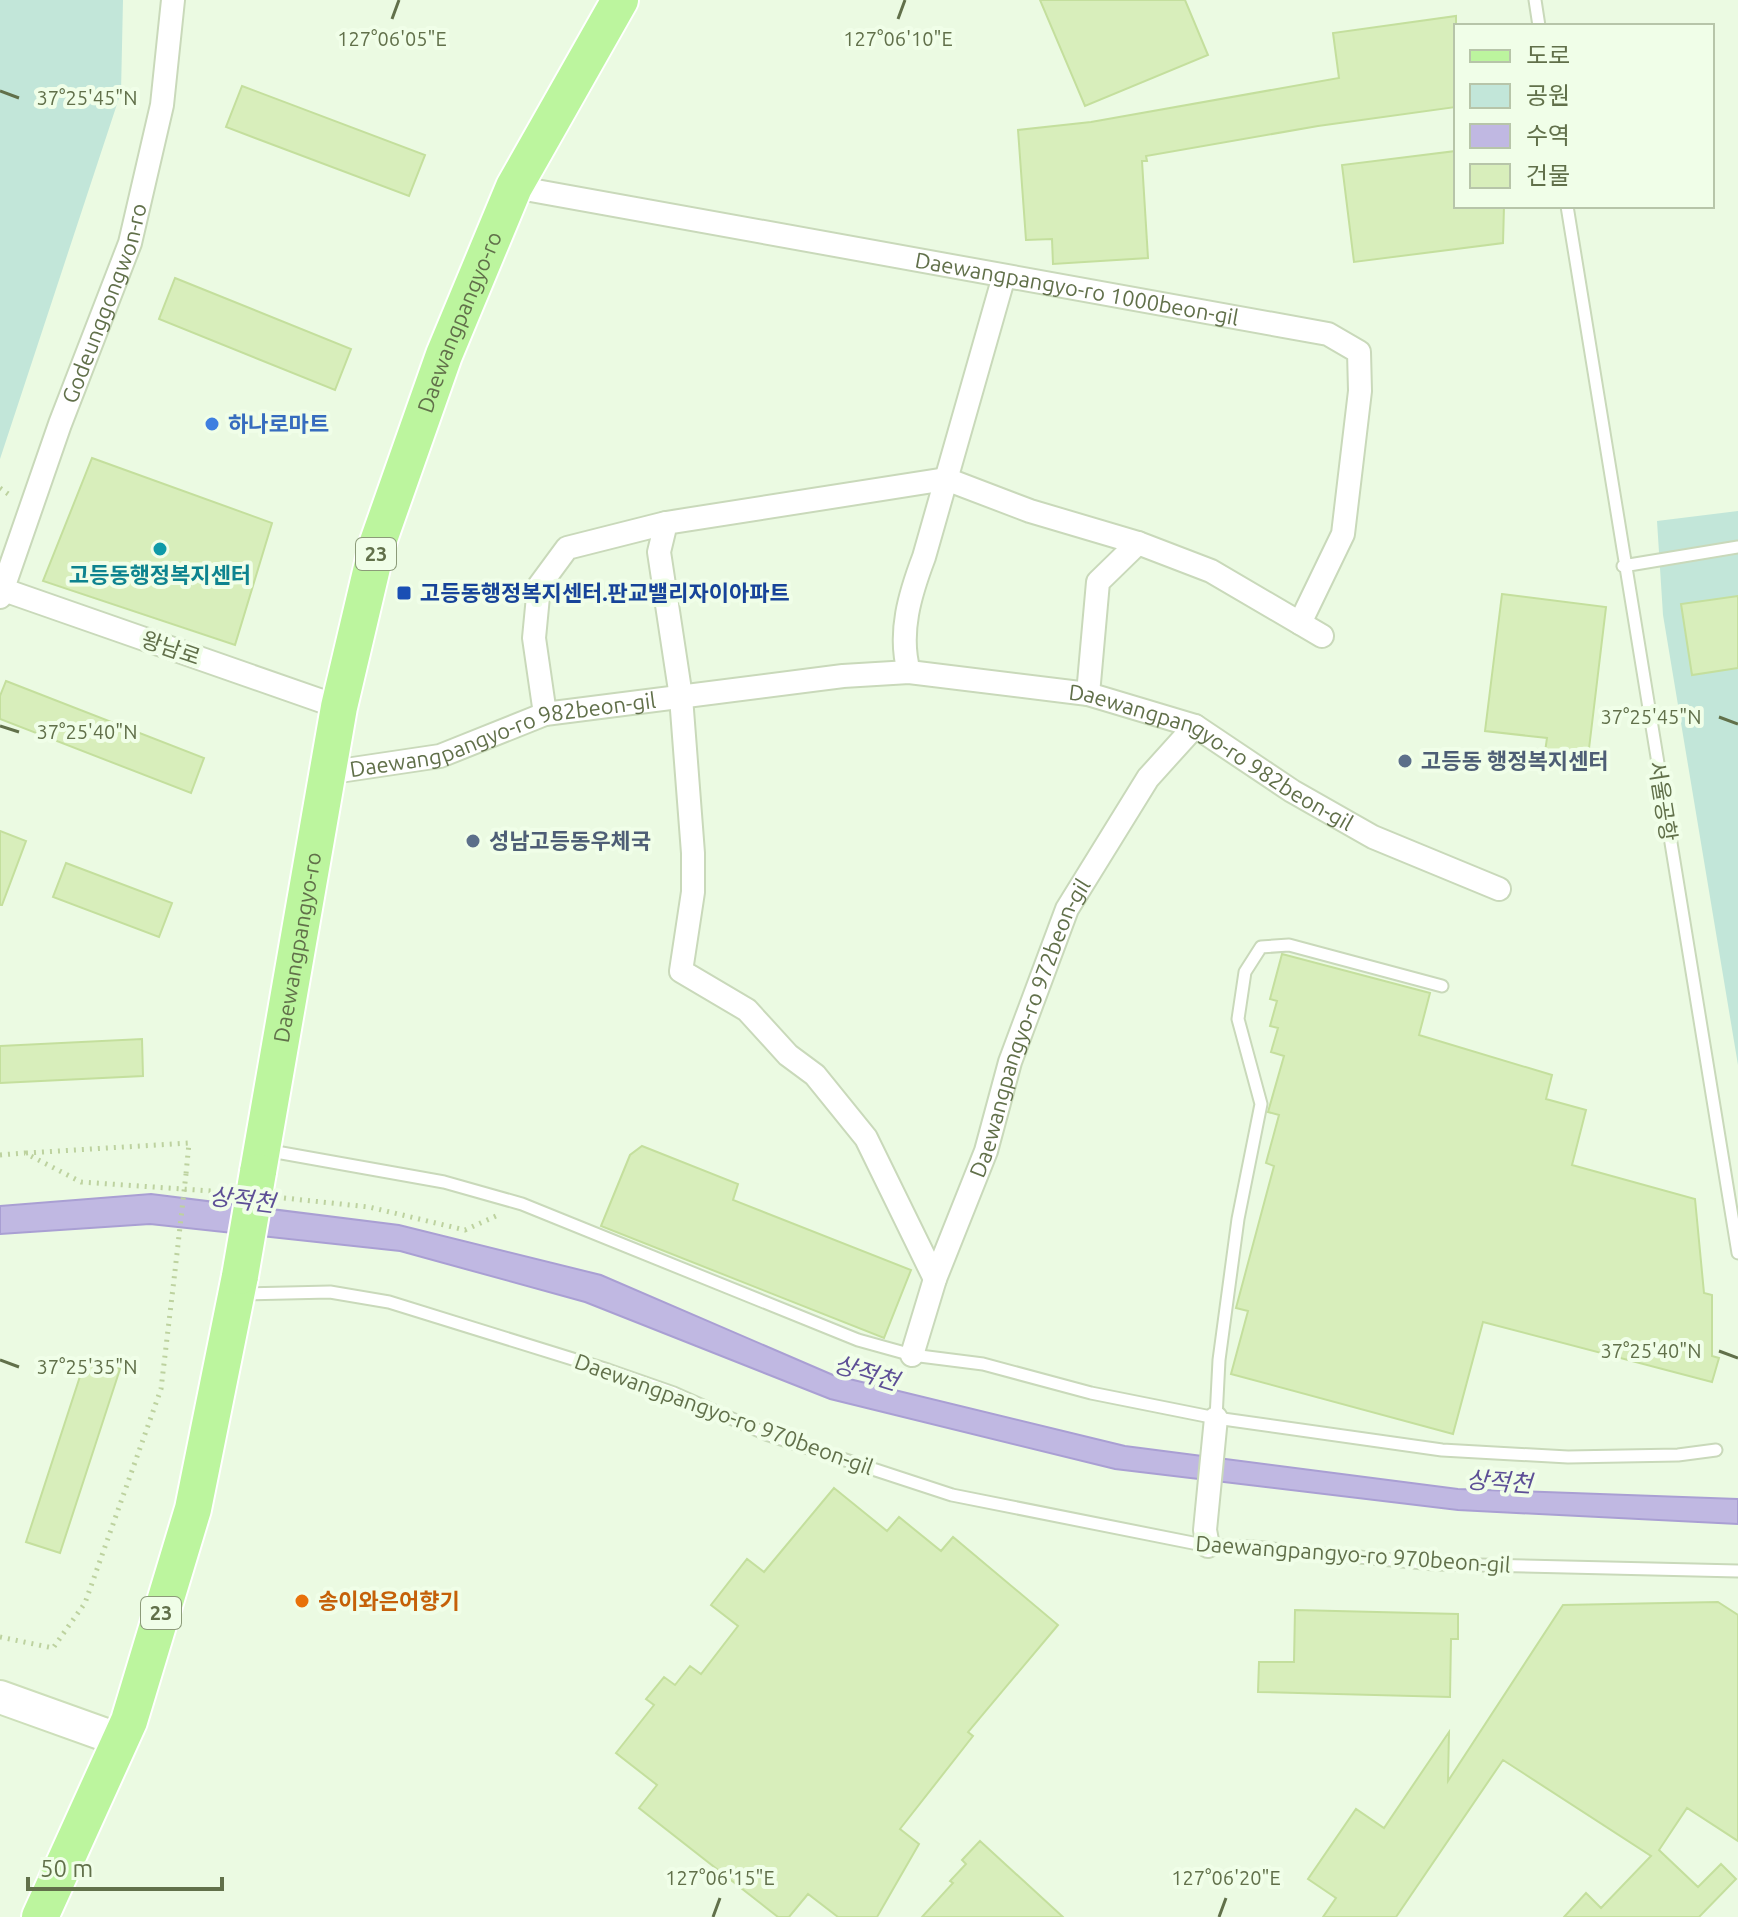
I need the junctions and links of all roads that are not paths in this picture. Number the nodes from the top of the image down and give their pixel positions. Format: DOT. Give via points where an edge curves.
graph roads {
  1 [pos="173,0"];
  2 [pos="620,0"];
  3 [pos="1535,0"];
  4 [pos="1539,24"];
  5 [pos="514,187"];
  6 [pos="1567,208"];
  7 [pos="1004,276"];
  8 [pos="946,479"];
  9 [pos="666,523"];
  10 [pos="1138,543"];
  11 [pos="1738,547"];
  12 [pos="10,548"];
  13 [pos="1623,566"];
  14 [pos="2,593"];
  15 [pos="1300,623"];
  16 [pos="1322,636"];
  17 [pos="909,672"];
  18 [pos="1088,694"];
  19 [pos="681,697"];
  20 [pos="339,707"];
  21 [pos="545,714"];
  22 [pos="1195,726"];
  23 [pos="326,773"];
  24 [pos="1499,889"];
  25 [pos="1442,986"];
  26 [pos="259,1161"];
  27 [pos="1738,1253"];
  28 [pos="935,1279"];
  29 [pos="239,1285"];
  30 [pos="912,1355"];
  31 [pos="1216,1424"];
  32 [pos="1716,1450"];
  33 [pos="1207,1538"];
  34 [pos="1738,1571"];
  35 [pos="0,1697"];
  36 [pos="120,1740"];
  37 [pos="40,1917"];
  1 -- 12 [label="street, Godeunggongwon-ro" via="162,105 130,243"];
  2 -- 5 [label="main road, Daewangpangyo-ro / 23"];
  3 -- 4 [label="lane"];
  5 -- 7 [label="street, Daewangpangyo-ro 1000beon-gil"];
  5 -- 20 [label="main road, Daewangpangyo-ro / 23" via="444,355 378,542"];
  6 -- 13 [label="lane, 서울공항"];
  7 -- 8 [label="street"];
  7 -- 15 [label="street, Daewangpangyo-ro 1000beon-gil" via="1328,334 1359,352 1360,391 1343,534"];
  8 -- 9 [label="street"];
  8 -- 10 [label="street"];
  8 -- 17 [label="street" via="912,589 902,648"];
  9 -- 19 [label="street, Daewangpangyo-ro 982beon-gil" via="659,552"];
  9 -- 21 [label="street" via="567,548 539,586 534,638"];
  10 -- 15 [label="street" via="1211,571"];
  10 -- 18 [label="street" via="1098,582"];
  11 -- 13 [label="lane"];
  12 -- 14 [label="street, Godeunggongwon-ro"];
  13 -- 27 [label="lane, 서울공항"];
  14 -- 20 [label="street, 왕남로"];
  15 -- 16 [label="street"];
  17 -- 18 [label="street, Daewangpangyo-ro 982beon-gil"];
  17 -- 19 [label="street, Daewangpangyo-ro 982beon-gil"];
  18 -- 22 [label="street, Daewangpangyo-ro 982beon-gil"];
  19 -- 21 [label="street, Daewangpangyo-ro 982beon-gil"];
  19 -- 28 [label="street" via="693,892 681,971 747,1010 830,1093 866,1138"];
  20 -- 23 [label="main road, Daewangpangyo-ro / 23"];
  21 -- 23 [label="street, Daewangpangyo-ro 982beon-gil" via="440,756"];
  22 -- 24 [label="street, Daewangpangyo-ro 982beon-gil" via="1373,837"];
  22 -- 28 [label="street, Daewangpangyo-ro 972beon-gil" via="1148,778 1067,909 1010,1062 986,1151"];
  23 -- 26 [label="main road, Daewangpangyo-ro / 23"];
  25 -- 31 [label="lane" via="1289,945 1261,947 1245,972 1238,1019 1261,1104 1238,1219"];
  26 -- 29 [label="main road, Daewangpangyo-ro / 23, bridge"];
  26 -- 30 [label="lane" via="444,1182 522,1204 858,1340"];
  28 -- 30 [label="street, Daewangpangyo-ro 972beon-gil"];
  29 -- 33 [label="lane, Daewangpangyo-ro 970beon-gil" via="389,1302 608,1370 766,1434 952,1495"];
  29 -- 36 [label="main road, Daewangpangyo-ro / 23" via="193,1509"];
  30 -- 31 [label="lane" via="983,1364"];
  31 -- 32 [label="lane" via="1442,1450 1568,1457"];
  31 -- 33 [label="street"];
  33 -- 34 [label="lane, Daewangpangyo-ro 970beon-gil" via="1434,1564"];
  35 -- 36 [label="main road"];
  36 -- 37 [label="main road, Daewangpangyo-ro / 23"];
}
